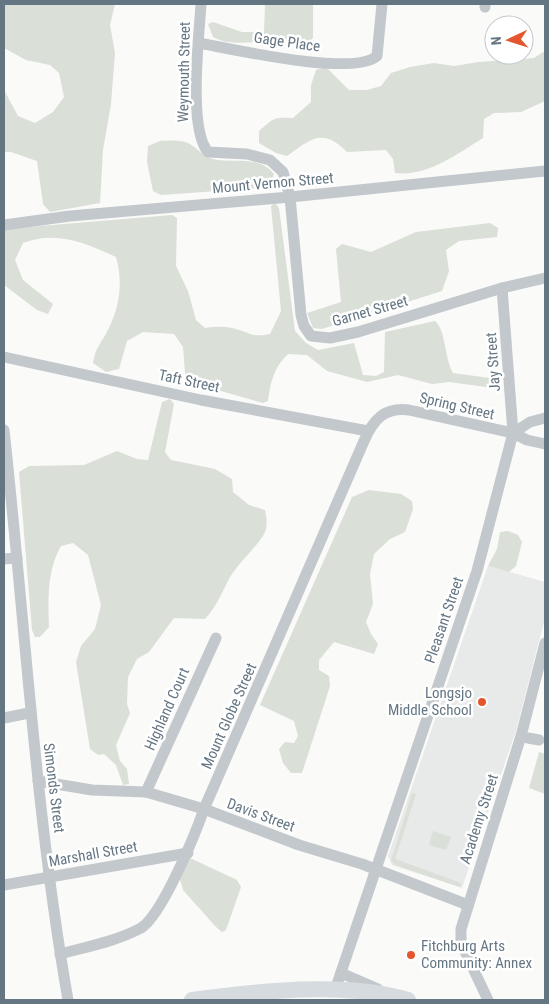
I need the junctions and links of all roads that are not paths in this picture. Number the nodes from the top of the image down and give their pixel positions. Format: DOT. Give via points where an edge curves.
graph roads {
  1 [pos="201,4"];
  2 [pos="382,4"];
  3 [pos="199,43"];
  4 [pos="545,171"];
  5 [pos="290,197"];
  6 [pos="4,225"];
  7 [pos="545,278"];
  8 [pos="502,288"];
  9 [pos="4,358"];
  10 [pos="545,418"];
  11 [pos="4,430"];
  12 [pos="368,431"];
  13 [pos="513,433"];
  14 [pos="545,444"];
  15 [pos="17,558"];
  16 [pos="4,559"];
  17 [pos="216,638"];
  18 [pos="545,643"];
  19 [pos="29,713"];
  20 [pos="4,718"];
  21 [pos="38,782"];
  22 [pos="146,792"];
  23 [pos="204,809"];
  24 [pos="188,853"];
  25 [pos="375,870"];
  26 [pos="51,877"];
  27 [pos="4,885"];
  28 [pos="468,905"];
  29 [pos="60,954"];
  30 [pos="341,973"];
  31 [pos="335,990"];
  32 [pos="401,998"];
  33 [pos="68,1000"];
  34 [pos="192,1000"];
  35 [pos="488,1000"];
  1 -- 3 [label="street, Weymouth Street"];
  2 -- 3 [label="street, Gage Place" via="377,56 372,60 323,63"];
  3 -- 5 [label="street, Weymouth Street" via="196,113 202,145 208,152 247,154 270,160 283,172"];
  4 -- 5 [label="street, Mount Vernon Street"];
  5 -- 6 [label="street, Mount Vernon Street" via="70,216"];
  5 -- 8 [label="street, Garnet Street" via="302,321 314,337 330,338 358,332"];
  7 -- 8 [label="street, Garnet Street"];
  8 -- 13 [label="street, Jay Street"];
  9 -- 12 [label="street, Taft Street"];
  10 -- 13 [label="street" via="530,422"];
  11 -- 15 [label="street, Simonds Street"];
  12 -- 13 [label="street, Spring Street" via="383,414 401,409"];
  12 -- 23 [label="street, Mount Globe Street"];
  13 -- 14 [label="street, Spring Street"];
  13 -- 25 [label="street, Pleasant Street" via="477,571"];
  15 -- 16 [label="street"];
  15 -- 19 [label="street, Simonds Street"];
  17 -- 22 [label="street, Highland Court"];
  18 -- 28 [label="street, Academy Street" via="521,736"];
  19 -- 20 [label="street"];
  19 -- 21 [label="street, Simonds Street"];
  21 -- 22 [label="street, Davis Street" via="92,790"];
  21 -- 26 [label="street, Simonds Street"];
  22 -- 23 [label="street, Davis Street"];
  23 -- 24 [label="street, Mount Globe Street"];
  23 -- 25 [label="street, Davis Street"];
  24 -- 26 [label="street, Marshall Street"];
  24 -- 29 [label="street, Mount Globe Street" via="153,916 142,927"];
  25 -- 28 [label="street, Davis Street"];
  25 -- 30 [label="street, Pleasant Street"];
  26 -- 27 [label="street, Marshall Street"];
  26 -- 29 [label="street, Simonds Street"];
  28 -- 35 [label="street, Academy Street" via="461,943"];
  29 -- 33 [label="street, Simonds Street"];
  30 -- 31 [label="street, Pleasant Street"];
  30 -- 32 [label="street"];
  31 -- 32 [label="main road"];
  31 -- 34 [label="main road" via="262,992"];
}
